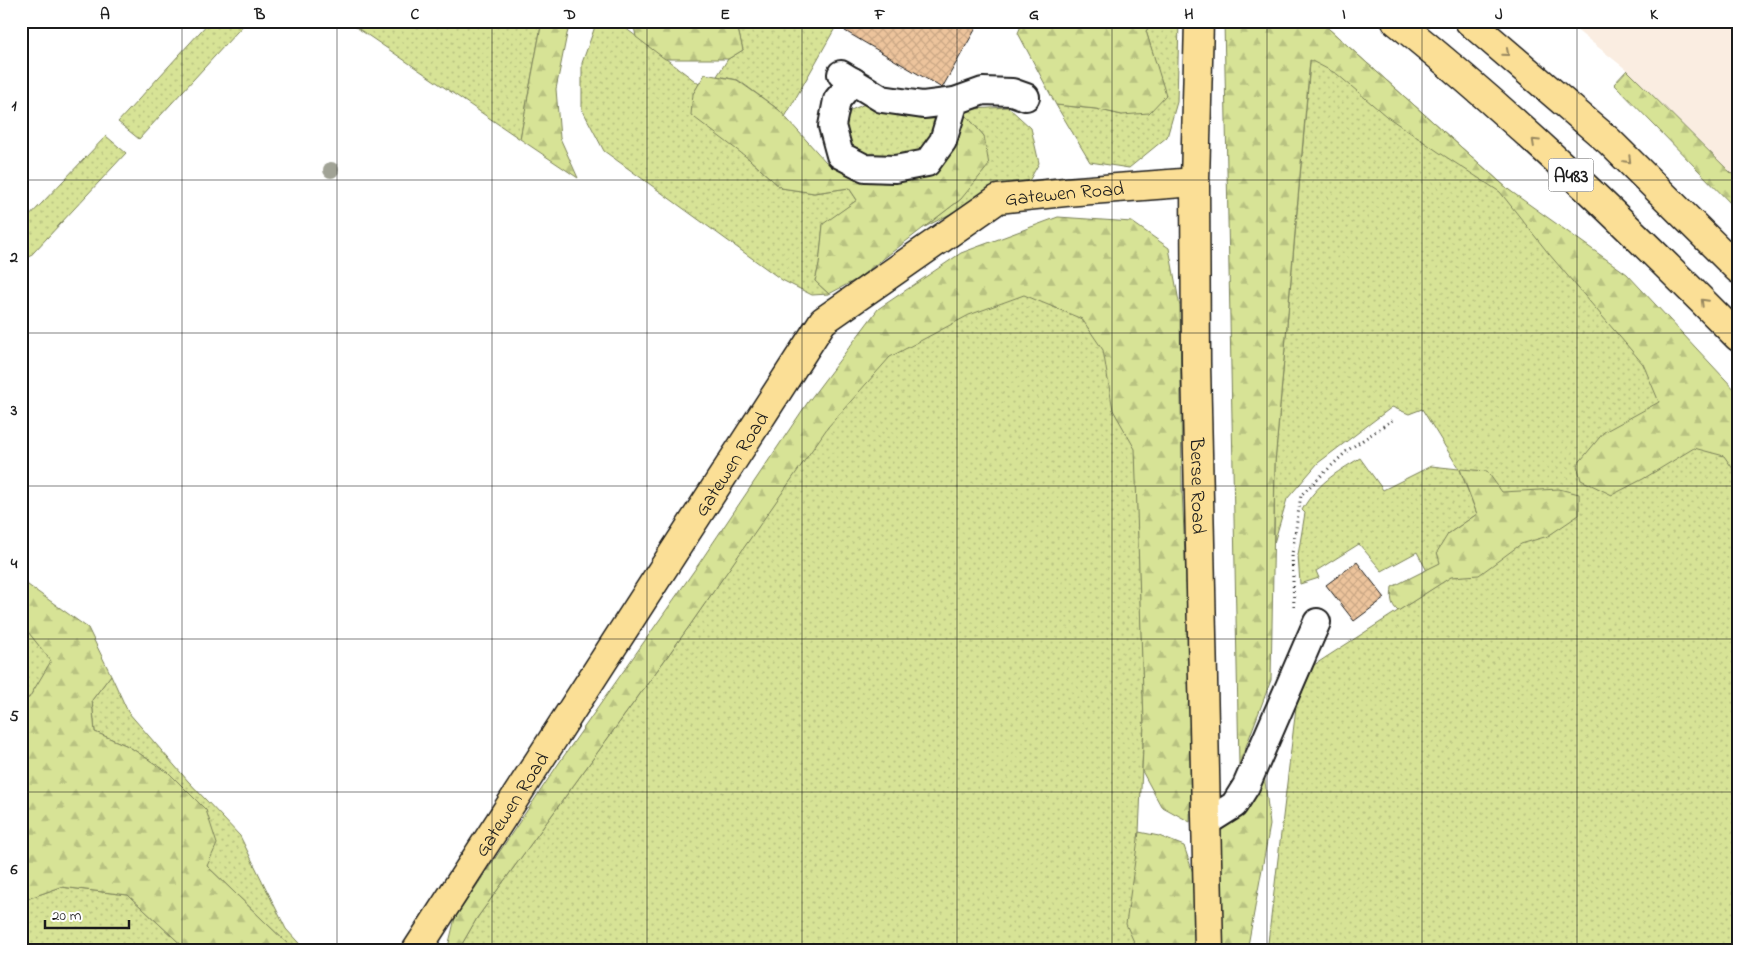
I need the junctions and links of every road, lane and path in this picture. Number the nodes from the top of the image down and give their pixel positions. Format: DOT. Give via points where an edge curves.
graph roads {
  1 [pos="1199,21"];
  2 [pos="1396,21"];
  3 [pos="1469,21"];
  4 [pos="1026,97"];
  5 [pos="955,101"];
  6 [pos="1194,182"];
  7 [pos="1738,269"];
  8 [pos="1738,337"];
  9 [pos="1394,419"];
  10 [pos="1305,616"];
  11 [pos="1207,822"];
  12 [pos="416,951"];
  13 [pos="1210,951"];
  1 -- 6 [label="main road, Berse Road"];
  8 -- 2 [label="main road, A483, one-way" via="1667,265 1511,119"];
  3 -- 7 [label="main road, A483, one-way" via="1610,141"];
  4 -- 5 [label="lane" via="1012,92 983,92"];
  5 -- 5 [label="lane" via="923,105 882,99 847,77 837,100 832,126 840,155 865,168 895,169 927,163 943,141"];
  6 -- 11 [label="main road, Berse Road"];
  6 -- 12 [label="main road, Gatewen Road" via="998,199 823,321"];
  9 -- 10 [label="path" via="1348,450 1301,495 1292,554"];
  10 -- 11 [label="lane" via="1246,786 1234,805"];
  11 -- 13 [label="main road, Berse Road"];
}
